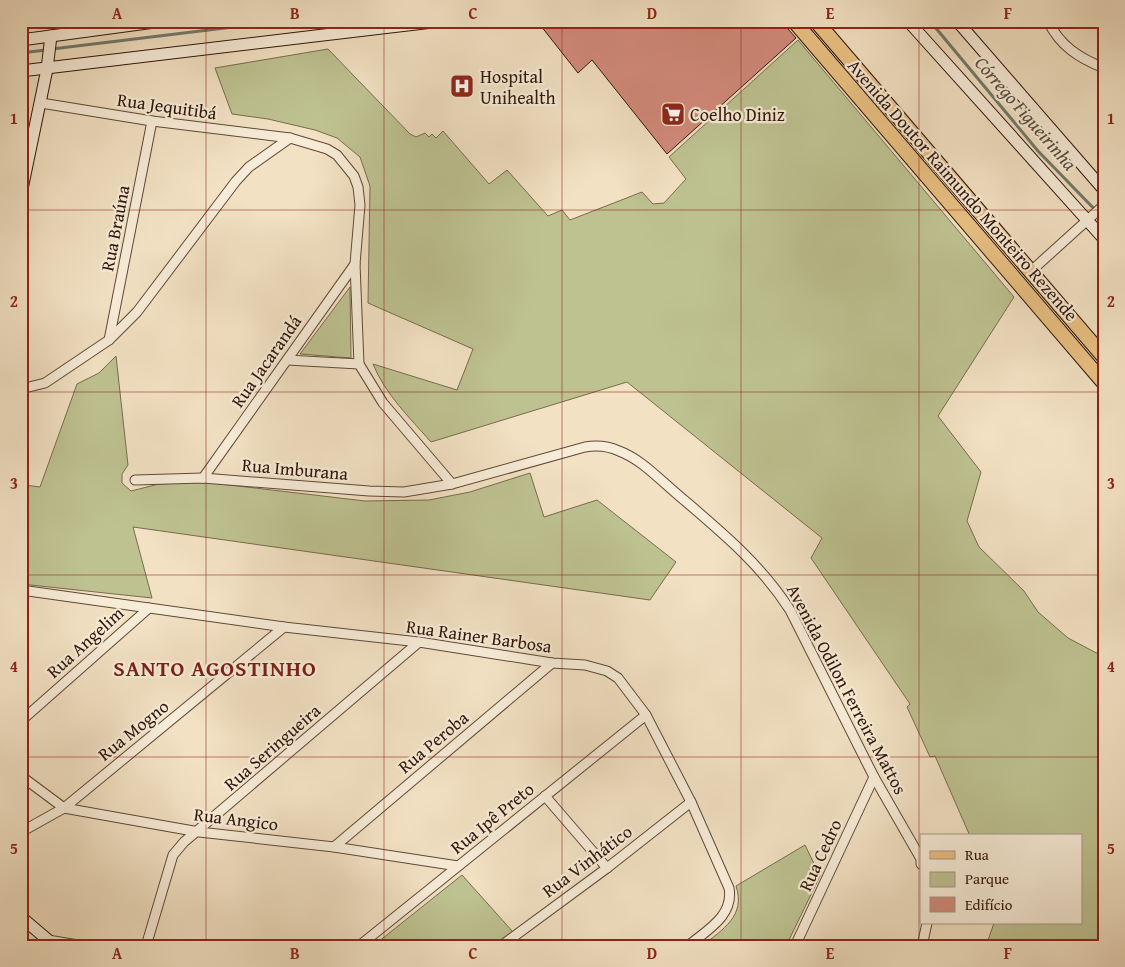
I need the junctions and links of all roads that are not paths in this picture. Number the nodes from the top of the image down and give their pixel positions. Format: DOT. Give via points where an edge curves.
graph roads {
  1 [pos="162,21"];
  2 [pos="441,21"];
  3 [pos="794,21"];
  4 [pos="816,21"];
  5 [pos="908,21"];
  6 [pos="957,21"];
  7 [pos="1048,21"];
  8 [pos="51,36"];
  9 [pos="21,40"];
  10 [pos="1104,68"];
  11 [pos="47,69"];
  12 [pos="21,71"];
  13 [pos="41,103"];
  14 [pos="152,121"];
  15 [pos="290,138"];
  16 [pos="1104,190"];
  17 [pos="21,194"];
  18 [pos="1104,205"];
  19 [pos="1087,221"];
  20 [pos="1104,239"];
  21 [pos="355,264"];
  22 [pos="1030,272"];
  23 [pos="109,340"];
  24 [pos="1104,357"];
  25 [pos="287,360"];
  26 [pos="359,364"];
  27 [pos="1104,383"];
  28 [pos="21,389"];
  29 [pos="203,478"];
  30 [pos="135,480"];
  31 [pos="452,484"];
  32 [pos="21,590"];
  33 [pos="149,608"];
  34 [pos="284,627"];
  35 [pos="419,642"];
  36 [pos="552,663"];
  37 [pos="646,715"];
  38 [pos="21,721"];
  39 [pos="21,776"];
  40 [pos="874,778"];
  41 [pos="545,796"];
  42 [pos="691,802"];
  43 [pos="64,808"];
  44 [pos="21,832"];
  45 [pos="199,832"];
  46 [pos="334,847"];
  47 [pos="920,857"];
  48 [pos="458,866"];
  49 [pos="607,868"];
  50 [pos="21,917"];
  51 [pos="927,924"];
  52 [pos="48,943"];
  53 [pos="84,946"];
  54 [pos="146,946"];
  55 [pos="359,946"];
  56 [pos="501,946"];
  57 [pos="688,946"];
  58 [pos="795,946"];
  59 [pos="922,946"];
  1 -- 8 [label="street"];
  2 -- 11 [label="street"];
  3 -- 27 [label="main road, Avenida Doutor Raimundo Monteiro Rezende"];
  4 -- 22 [label="main road, Avenida Doutor Raimundo Monteiro Rezende"];
  5 -- 19 [label="street"];
  6 -- 16 [label="street"];
  7 -- 10 [label="street" via="1064,46 1076,56"];
  8 -- 9 [label="street"];
  8 -- 11 [label="street"];
  11 -- 12 [label="street"];
  11 -- 13 [label="street"];
  13 -- 14 [label="street, Rua Jequitibá"];
  13 -- 17 [label="street"];
  14 -- 15 [label="street, Rua Jequitibá"];
  14 -- 23 [label="street, Rua Braúna"];
  15 -- 21 [label="street" via="327,149 337,155 354,176 360,205"];
  15 -- 23 [label="street" via="236,181 137,312"];
  18 -- 19 [label="street"];
  19 -- 20 [label="street"];
  19 -- 22 [label="street"];
  21 -- 25 [label="street, Rua Jacarandá"];
  21 -- 26 [label="street"];
  22 -- 24 [label="main road, Avenida Doutor Raimundo Monteiro Rezende"];
  23 -- 28 [label="street" via="45,383"];
  25 -- 26 [label="street"];
  25 -- 29 [label="street, Rua Jacarandá"];
  26 -- 31 [label="street" via="383,403"];
  29 -- 30 [label="street, Rua Imburana"];
  29 -- 31 [label="street, Rua Imburana" via="404,492"];
  31 -- 40 [label="street, Avenida Odilon Ferreira Mattos" via="596,445 621,451 645,467 738,546 775,586"];
  32 -- 33 [label="street, Rua Rainer Barbosa"];
  33 -- 34 [label="street, Rua Rainer Barbosa"];
  33 -- 38 [label="street, Rua Angelim"];
  34 -- 35 [label="street, Rua Rainer Barbosa"];
  34 -- 43 [label="street, Rua Mogno"];
  35 -- 36 [label="street, Rua Rainer Barbosa"];
  35 -- 45 [label="street, Rua Seringueira"];
  36 -- 37 [label="street, Rua Rainer Barbosa" via="585,665 607,671 618,678"];
  36 -- 46 [label="street, Rua Peroba"];
  37 -- 41 [label="street, Rua Ipê Preto"];
  37 -- 42 [label="street, Rua Rainer Barbosa"];
  39 -- 43 [label="street, Rua Angico"];
  40 -- 47 [label="street, Avenida Odilon Ferreira Mattos"];
  40 -- 58 [label="street, Rua Cedro"];
  41 -- 48 [label="street, Rua Ipê Preto"];
  41 -- 49 [label="street"];
  42 -- 49 [label="street, Rua Vinhático"];
  42 -- 57 [label="street, Rua Rainer Barbosa" via="731,899 720,920"];
  43 -- 44 [label="street, Rua Mogno"];
  43 -- 45 [label="street, Rua Angico"];
  45 -- 46 [label="street, Rua Angico"];
  45 -- 54 [label="street, Rua Seringueira" via="173,855"];
  46 -- 48 [label="street, Rua Angico"];
  48 -- 55 [label="street, Rua Ipê Preto"];
  49 -- 56 [label="street, Rua Vinhático"];
  50 -- 52 [label="street"];
  51 -- 59 [label="street"];
  52 -- 53 [label="street"];
}
